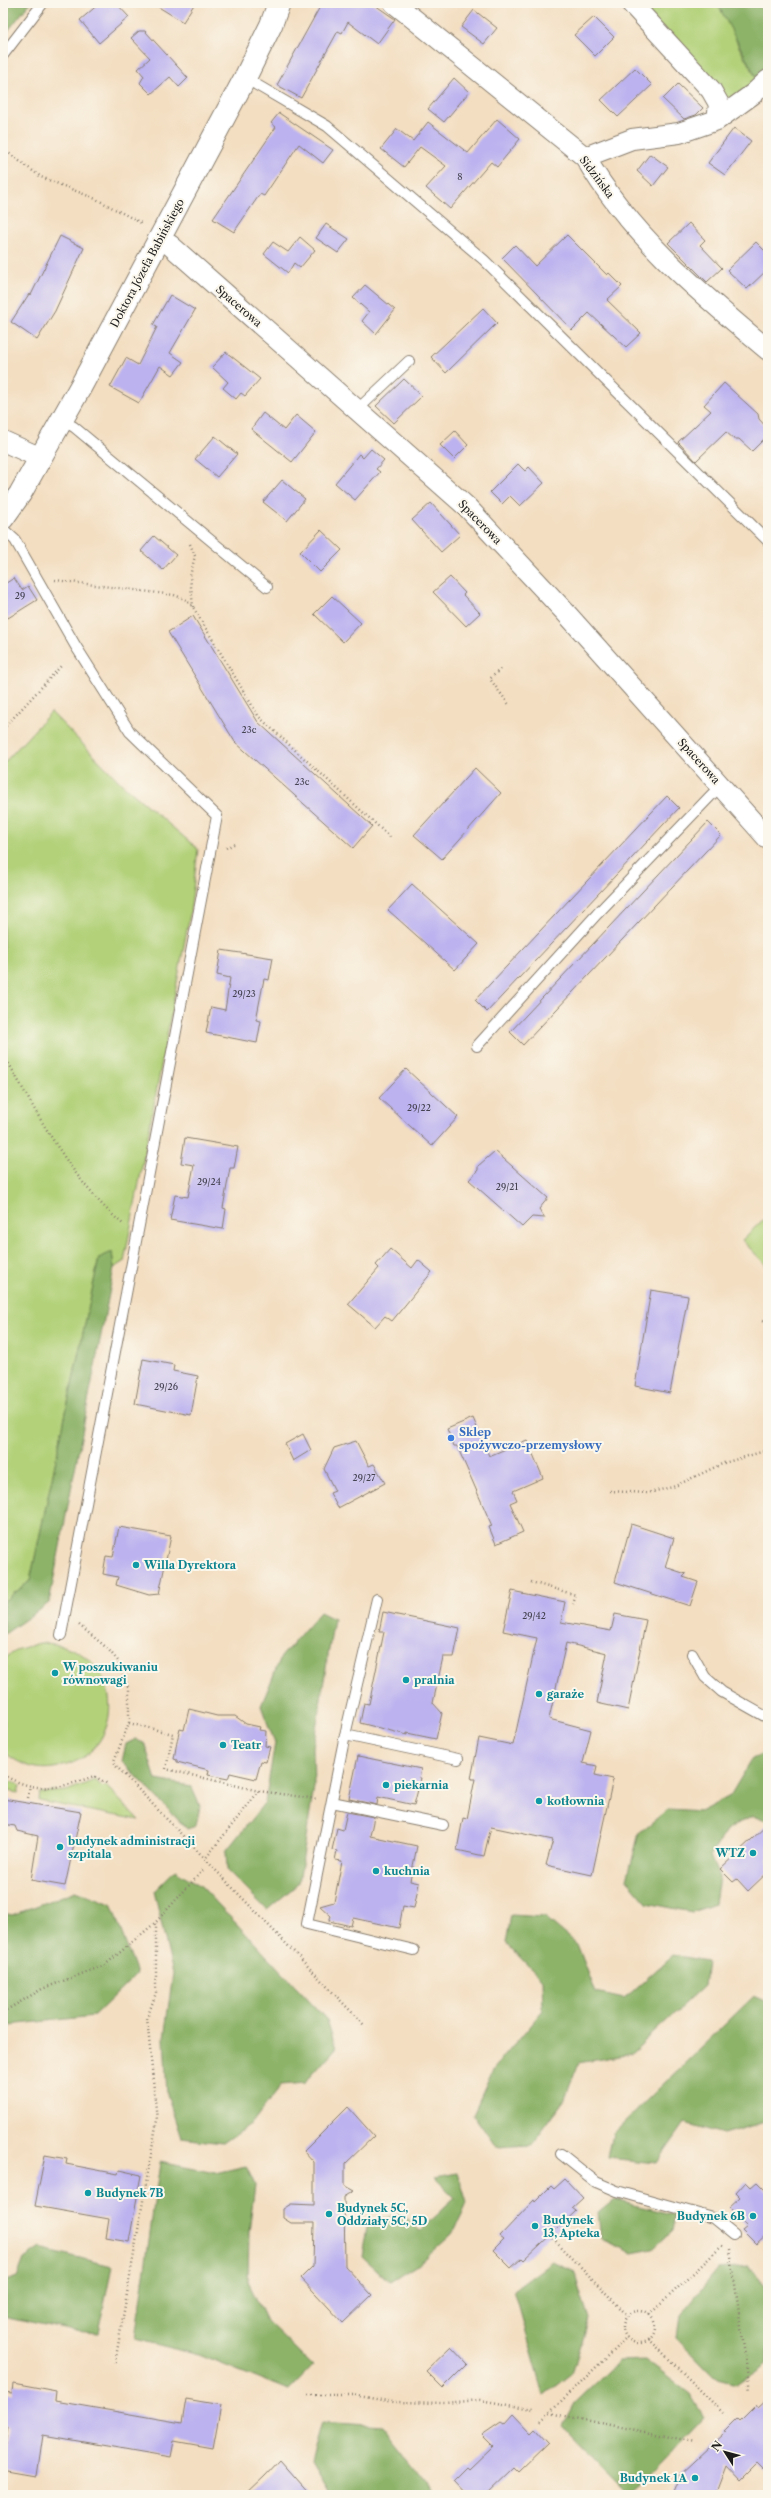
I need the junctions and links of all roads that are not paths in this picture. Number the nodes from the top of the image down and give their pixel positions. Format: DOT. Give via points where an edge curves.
graph roads {
  1 [pos="43,3"];
  2 [pos="279,3"];
  3 [pos="394,3"];
  4 [pos="631,3"];
  5 [pos="3,54"];
  6 [pos="245,78"];
  7 [pos="768,80"];
  8 [pos="716,120"];
  9 [pos="585,157"];
  10 [pos="152,232"];
  11 [pos="768,350"];
  12 [pos="409,361"];
  13 [pos="357,410"];
  14 [pos="62,420"];
  15 [pos="3,440"];
  16 [pos="42,458"];
  17 [pos="3,518"];
  18 [pos="3,529"];
  19 [pos="768,541"];
  20 [pos="267,587"];
  21 [pos="721,785"];
  22 [pos="768,839"];
  23 [pos="477,1046"];
  24 [pos="377,1599"];
  25 [pos="61,1635"];
  26 [pos="692,1654"];
  27 [pos="768,1718"];
  28 [pos="345,1735"];
  29 [pos="458,1760"];
  30 [pos="332,1802"];
  31 [pos="443,1825"];
  32 [pos="414,1950"];
  33 [pos="561,2154"];
  34 [pos="731,2238"];
  1 -- 5 [label="lane"];
  2 -- 6 [label="street, Doktora Józefa Babińskiego" via="271,26"];
  3 -- 9 [label="street, Sidzińska"];
  4 -- 8 [label="street" via="711,90 718,104"];
  6 -- 10 [label="street, Doktora Józefa Babińskiego"];
  6 -- 19 [label="lane" via="327,126 484,260"];
  7 -- 8 [label="street"];
  8 -- 9 [label="street" via="679,133 632,139"];
  9 -- 11 [label="street, Sidzińska" via="596,176 640,232 689,284"];
  10 -- 13 [label="street, Spacerowa"];
  10 -- 14 [label="street, Doktora Józefa Babińskiego"];
  12 -- 13 [label="lane"];
  13 -- 21 [label="street, Spacerowa" via="467,507"];
  14 -- 16 [label="street, Doktora Józefa Babińskiego"];
  14 -- 20 [label="lane" via="74,427"];
  15 -- 16 [label="street"];
  16 -- 17 [label="street, Doktora Józefa Babińskiego"];
  18 -- 25 [label="lane" via="15,540 74,645 130,732 217,816"];
  21 -- 22 [label="street, Spacerowa"];
  21 -- 23 [label="lane" via="597,914"];
  24 -- 28 [label="lane"];
  26 -- 27 [label="lane" via="705,1677 722,1692"];
  28 -- 29 [label="lane"];
  28 -- 30 [label="lane"];
  30 -- 31 [label="lane"];
  30 -- 32 [label="lane" via="307,1924"];
  33 -- 34 [label="lane" via="596,2182 617,2191 713,2218"];
}
